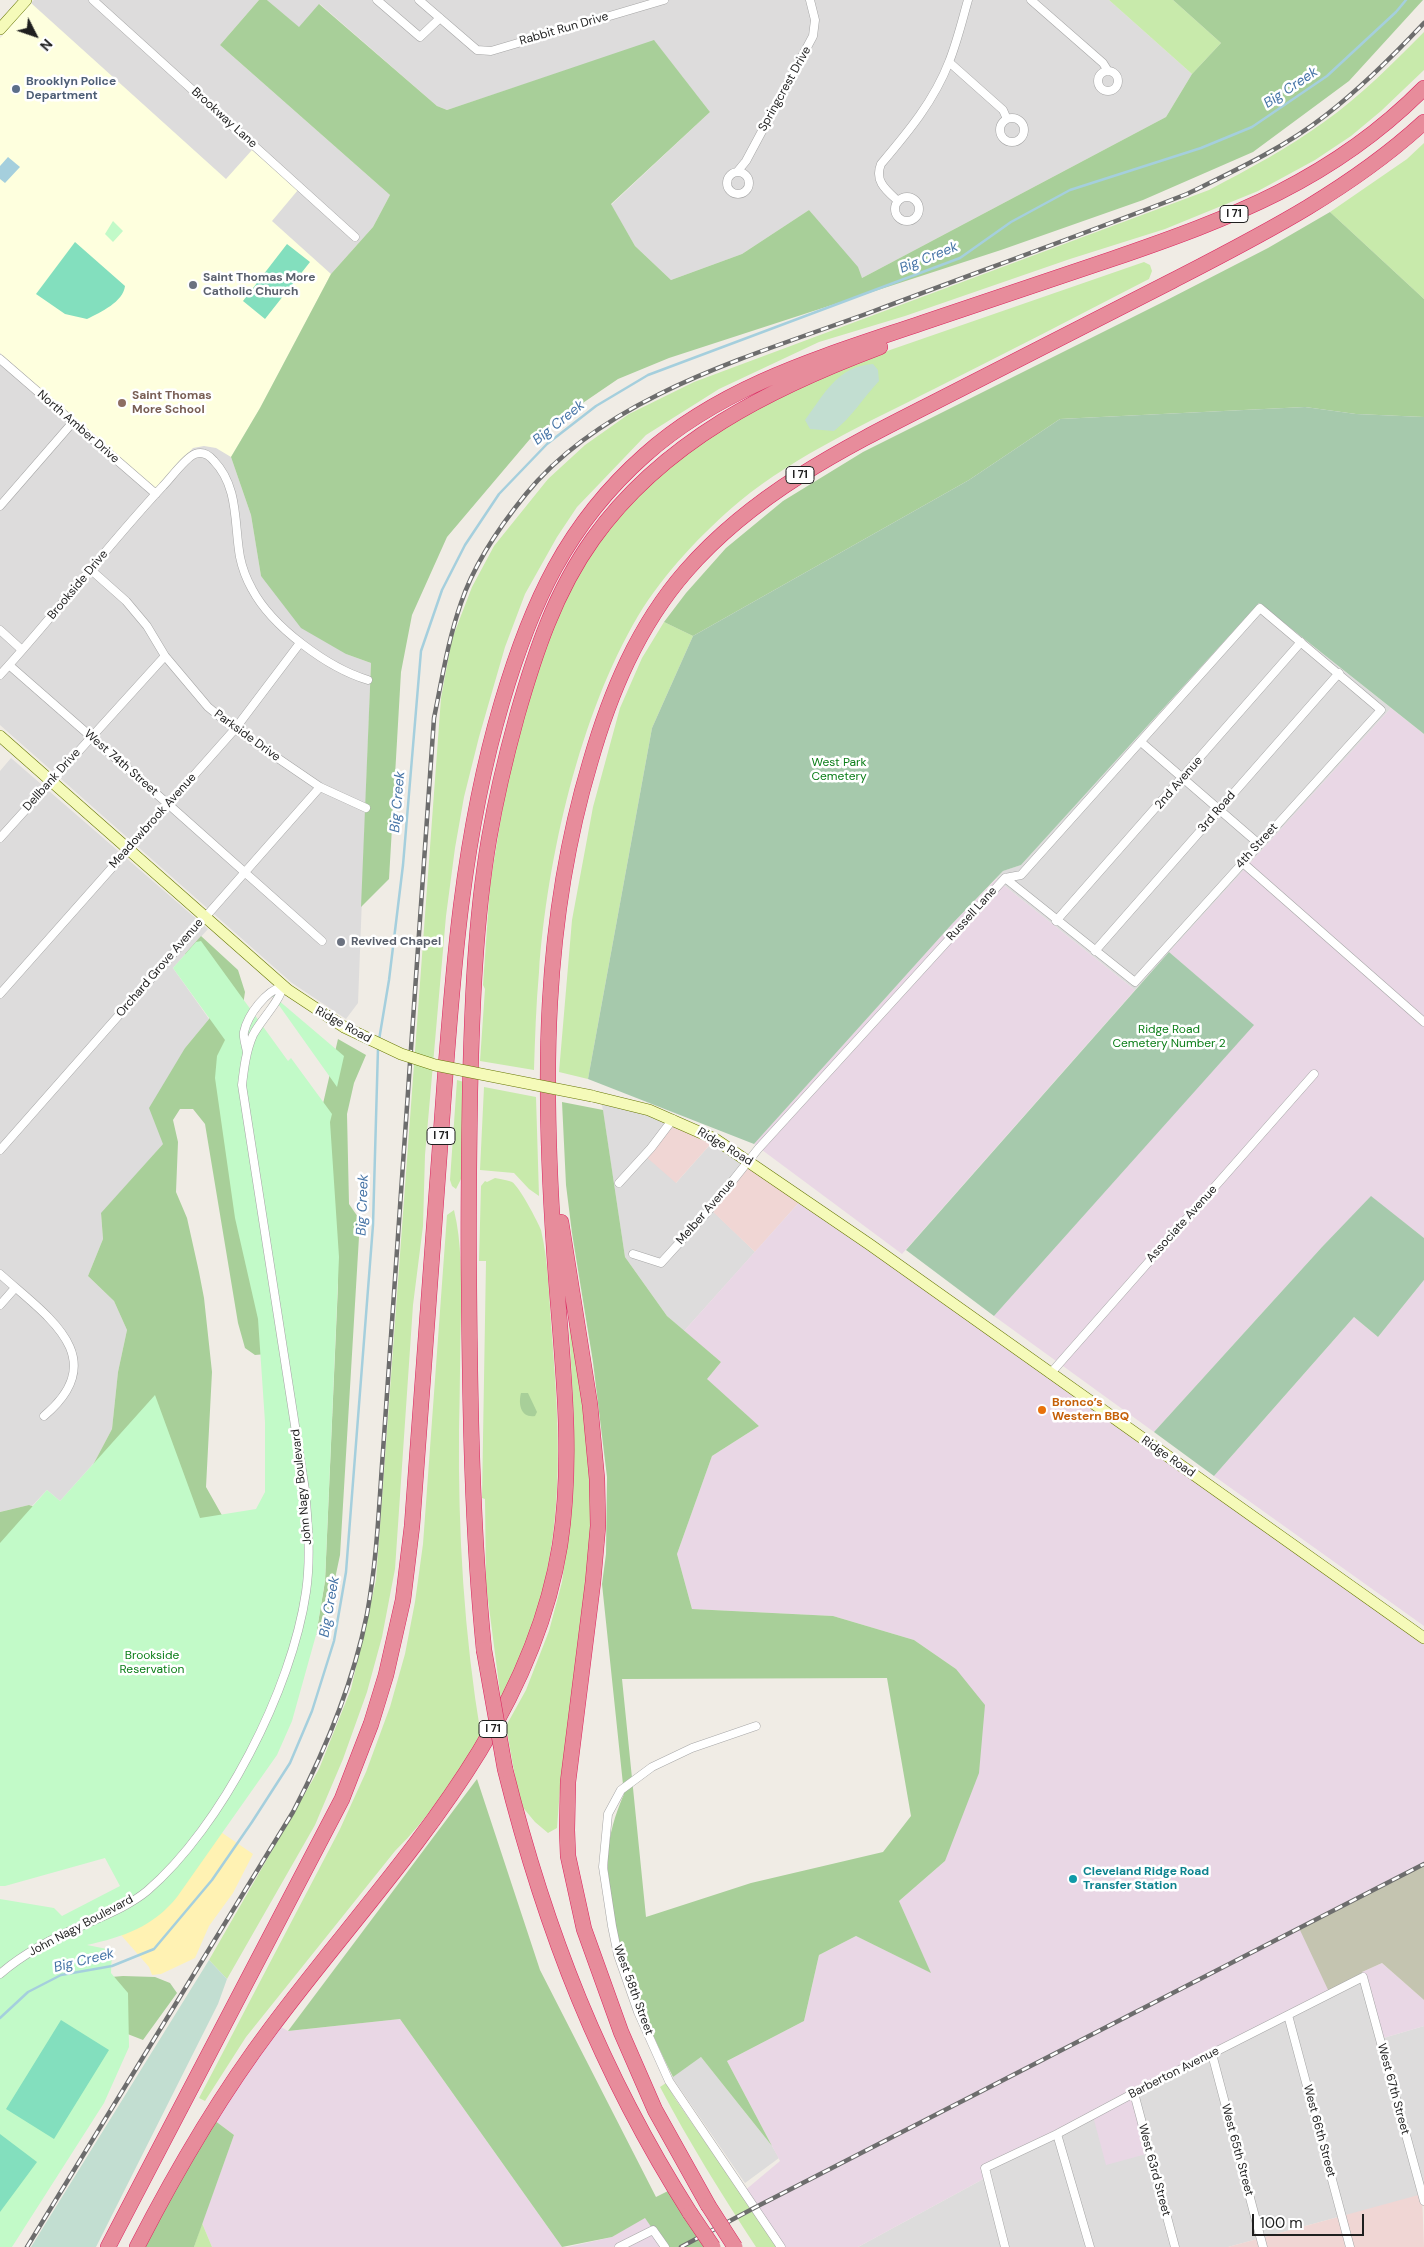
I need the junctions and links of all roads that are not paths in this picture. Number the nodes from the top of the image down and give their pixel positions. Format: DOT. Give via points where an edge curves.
graph roads {
  1 [pos="26,0"];
  2 [pos="93,0"];
  3 [pos="377,0"];
  4 [pos="419,0"];
  5 [pos="664,0"];
  6 [pos="810,0"];
  7 [pos="968,0"];
  8 [pos="1031,0"];
  9 [pos="440,18"];
  10 [pos="0,29"];
  11 [pos="949,62"];
  12 [pos="1108,71"];
  13 [pos="1424,88"];
  14 [pos="1007,119"];
  15 [pos="1424,122"];
  16 [pos="737,172"];
  17 [pos="898,202"];
  18 [pos="355,236"];
  19 [pos="1018,291"];
  20 [pos="0,359"];
  21 [pos="73,422"];
  22 [pos="156,494"];
  23 [pos="0,506"];
  24 [pos="90,570"];
  25 [pos="0,630"];
  26 [pos="1301,642"];
  27 [pos="300,643"];
  28 [pos="22,650"];
  29 [pos="165,656"];
  30 [pos="9,665"];
  31 [pos="1339,674"];
  32 [pos="0,675"];
  33 [pos="368,680"];
  34 [pos="235,729"];
  35 [pos="0,736"];
  36 [pos="91,736"];
  37 [pos="1141,742"];
  38 [pos="1183,779"];
  39 [pos="51,781"];
  40 [pos="320,787"];
  41 [pos="168,804"];
  42 [pos="366,808"];
  43 [pos="1219,810"];
  44 [pos="0,838"];
  45 [pos="1259,844"];
  46 [pos="129,848"];
  47 [pos="1242,862"];
  48 [pos="245,873"];
  49 [pos="1005,878"];
  50 [pos="206,916"];
  51 [pos="1056,921"];
  52 [pos="322,942"];
  53 [pos="1095,951"];
  54 [pos="284,986"];
  55 [pos="0,994"];
  56 [pos="1424,1022"];
  57 [pos="247,1052"];
  58 [pos="1314,1074"];
  59 [pos="547,1112"];
  60 [pos="673,1119"];
  61 [pos="0,1150"];
  62 [pos="750,1161"];
  63 [pos="619,1183"];
  64 [pos="633,1254"];
  65 [pos="0,1274"];
  66 [pos="15,1288"];
  67 [pos="0,1305"];
  68 [pos="1050,1374"];
  69 [pos="44,1416"];
  70 [pos="1424,1638"];
  71 [pos="756,1726"];
  72 [pos="0,1974"];
  73 [pos="1363,1977"];
  74 [pos="1288,2015"];
  75 [pos="1212,2054"];
  76 [pos="1134,2093"];
  77 [pos="1058,2134"];
  78 [pos="1424,2201"];
  79 [pos="109,2247"];
  80 [pos="137,2247"];
  81 [pos="619,2247"];
  82 [pos="664,2247"];
  83 [pos="713,2247"];
  84 [pos="736,2247"];
  85 [pos="781,2247"];
  86 [pos="1005,2247"];
  87 [pos="1090,2247"];
  88 [pos="1175,2247"];
  89 [pos="1263,2247"];
  90 [pos="1350,2247"];
  1 -- 10 [label="main road"];
  2 -- 18 [label="street, Brookway Lane"];
  3 -- 9 [label="street" via="420,37"];
  4 -- 9 [label="street"];
  5 -- 9 [label="street, Rabbit Run Drive" via="491,50 477,50"];
  6 -- 16 [label="street, Springcrest Drive" via="815,20 813,36"];
  7 -- 11 [label="street"];
  8 -- 12 [label="street"];
  11 -- 14 [label="street" via="1003,110"];
  11 -- 17 [label="street" via="923,112 878,171 883,187"];
  13 -- 19 [label="highway, I 71" via="1357,147 1280,193 1191,232"];
  15 -- 59 [label="highway, I 71" via="1354,178 1268,231 799,475 735,522 683,574 651,618 627,661 603,719 584,783 555,935 547,1028"];
  19 -- 79 [label="highway, I 71" via="789,370 734,394 699,414 646,454 603,497 567,545 535,605 490,743 462,889 450,1004 412,1526 393,1649 371,1724 331,1822"];
  19 -- 83 [label="highway, bridge" via="853,358 740,410 702,433 648,476 611,515 577,564 546,625 498,790 484,876 474,981 468,1219 470,1388 477,1574 484,1650 505,1769 535,1881 571,1983 620,2093 656,2158"];
  20 -- 21 [label="street, North Amber Drive"];
  21 -- 22 [label="street, North Amber Drive"];
  21 -- 23 [label="street"];
  22 -- 24 [label="street, Brookside Drive"];
  22 -- 27 [label="street, Brookside Drive" via="193,454 202,453 214,461 230,485 240,559 252,589 275,622"];
  24 -- 28 [label="street, Brookside Drive"];
  24 -- 29 [label="street, Parkside Drive" via="126,601 147,626"];
  25 -- 28 [label="street"];
  26 -- 31 [label="street"];
  26 -- 37 [label="street, Russell Lane" via="1260,608"];
  26 -- 38 [label="street, 2nd Avenue"];
  27 -- 33 [label="street, Brookside Drive" via="352,675"];
  27 -- 34 [label="street, Meadowbrook Avenue"];
  28 -- 30 [label="street, Brookside Drive"];
  29 -- 34 [label="street, Parkside Drive" via="208,707"];
  29 -- 36 [label="street, Dellbank Drive"];
  30 -- 32 [label="street, Brookside Drive"];
  30 -- 36 [label="street, West 74th Street"];
  31 -- 43 [label="street, 3rd Road"];
  31 -- 45 [label="street, 4th Street" via="1381,710"];
  34 -- 40 [label="street, Parkside Drive"];
  34 -- 41 [label="street, Meadowbrook Avenue"];
  35 -- 39 [label="main road, Ridge Road"];
  36 -- 39 [label="street, Dellbank Drive"];
  36 -- 41 [label="street, West 74th Street"];
  37 -- 38 [label="street"];
  37 -- 49 [label="street, Russell Lane" via="1021,875"];
  38 -- 43 [label="street"];
  38 -- 51 [label="street, 2nd Avenue"];
  39 -- 44 [label="street, Dellbank Drive"];
  39 -- 46 [label="main road, Ridge Road"];
  40 -- 42 [label="street, Parkside Drive"];
  40 -- 48 [label="street, Orchard Grove Avenue"];
  41 -- 46 [label="street, Meadowbrook Avenue"];
  41 -- 48 [label="street, West 74th Street"];
  43 -- 45 [label="street"];
  43 -- 53 [label="street, 3rd Road"];
  45 -- 47 [label="street, 4th Street"];
  46 -- 50 [label="main road, Ridge Road"];
  46 -- 55 [label="street, Meadowbrook Avenue"];
  47 -- 53 [label="street, 4th Street" via="1135,982"];
  47 -- 56 [label="street"];
  48 -- 50 [label="street, Orchard Grove Avenue"];
  48 -- 52 [label="street, West 74th Street"];
  49 -- 51 [label="street"];
  49 -- 62 [label="street, Russell Lane"];
  50 -- 54 [label="main road, Ridge Road"];
  50 -- 61 [label="street, Orchard Grove Avenue"];
  51 -- 53 [label="street"];
  54 -- 57 [label="street, John Nagy Boulevard" via="281,997 268,1011"];
  54 -- 57 [label="street, John Nagy Boulevard" via="270,992 250,1019 244,1033"];
  54 -- 60 [label="main road, Ridge Road, bridge" via="344,1027 401,1054 436,1065 592,1096"];
  57 -- 72 [label="street, John Nagy Boulevard" via="242,1085 305,1490 310,1553 297,1635 286,1673 262,1727 212,1816 178,1859 147,1891 121,1908 57,1936"];
  58 -- 68 [label="street, Associate Avenue"];
  59 -- 80 [label="highway, I 71" via="565,1396 565,1491 555,1571 530,1654 470,1769 245,2064 190,2148"];
  59 -- 84 [label="highway, bridge" via="557,1202 590,1405 597,1479 594,1582 568,1782 568,1856 584,1929 621,2032 655,2110 708,2205"];
  60 -- 62 [label="main road, Ridge Road" via="715,1139"];
  60 -- 63 [label="street"];
  62 -- 64 [label="street, Melber Avenue" via="661,1263"];
  62 -- 68 [label="main road, Ridge Road"];
  65 -- 66 [label="street"];
  66 -- 67 [label="street"];
  66 -- 69 [label="street" via="61,1330 71,1346 74,1362 71,1382 60,1402"];
  68 -- 70 [label="main road, Ridge Road"];
  71 -- 85 [label="street, West 58th Street" via="692,1748 652,1767 620,1790 608,1814 603,1867 618,1955 638,2012 669,2081"];
  73 -- 74 [label="street, Barberton Avenue"];
  73 -- 78 [label="street, West 67th Street"];
  74 -- 75 [label="street, Barberton Avenue"];
  74 -- 90 [label="street, West 66th Street"];
  75 -- 76 [label="street, Barberton Avenue"];
  75 -- 89 [label="street, West 65th Street"];
  76 -- 77 [label="street, Barberton Avenue"];
  76 -- 88 [label="street, West 63rd Street"];
  77 -- 86 [label="street, Barberton Avenue" via="985,2168"];
  77 -- 87 [label="street"];
  81 -- 82 [label="street" via="653,2230"];
}
